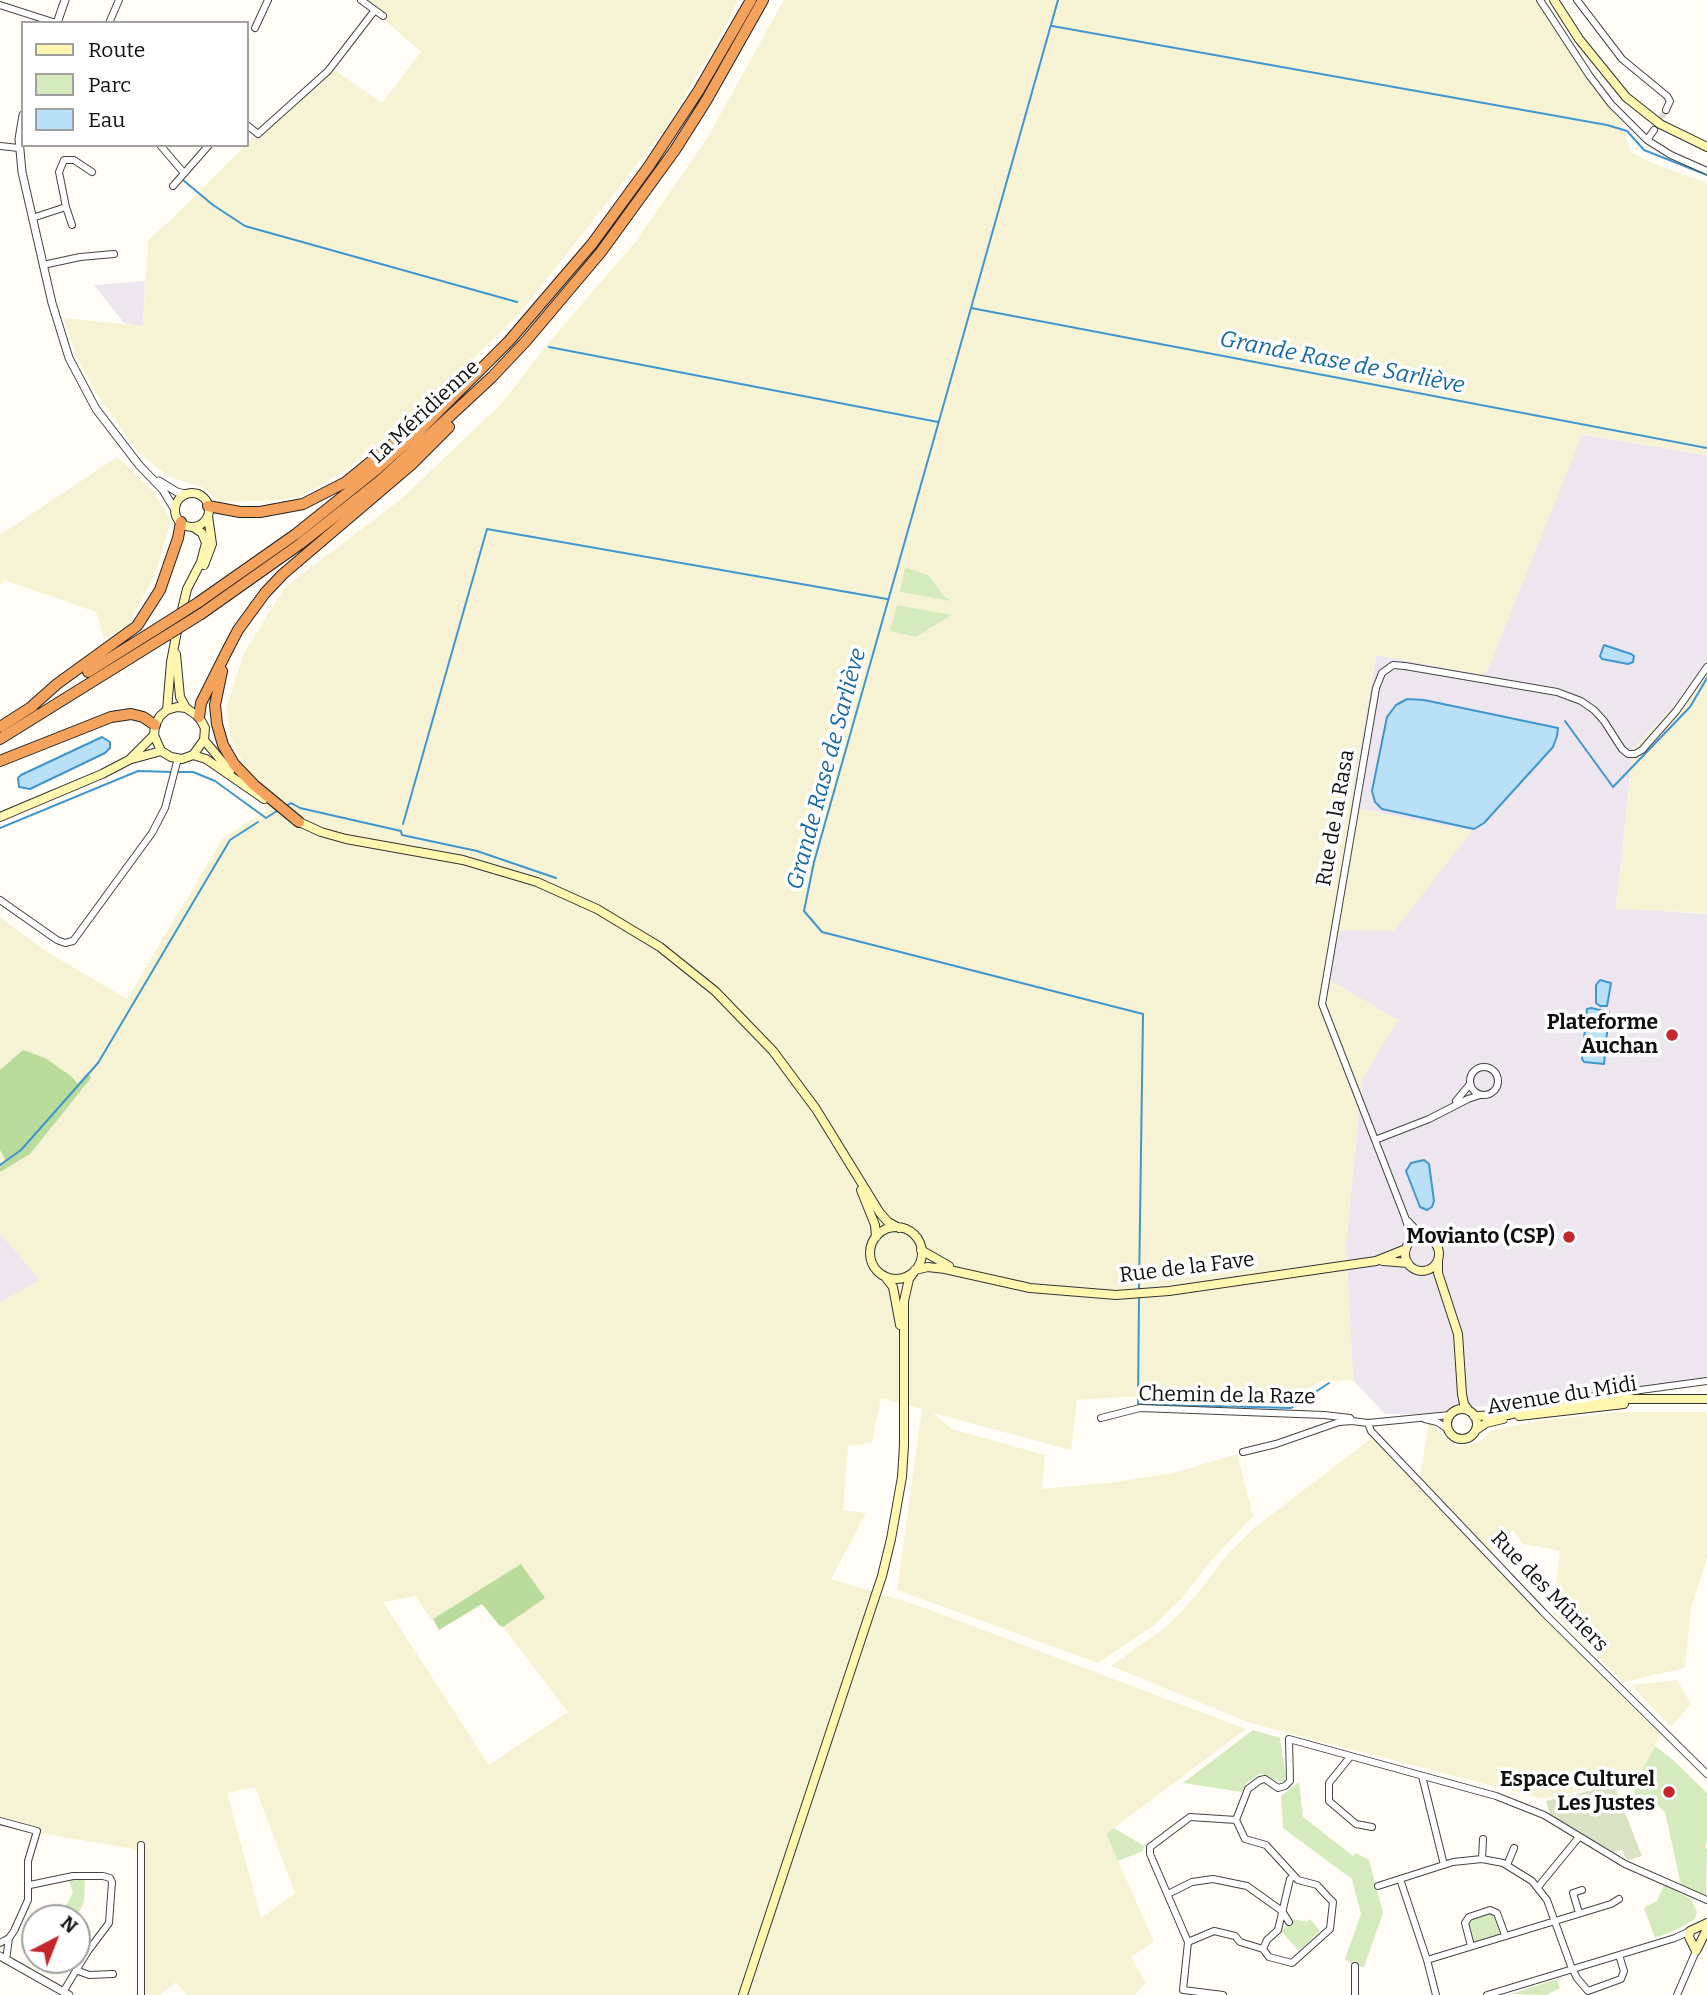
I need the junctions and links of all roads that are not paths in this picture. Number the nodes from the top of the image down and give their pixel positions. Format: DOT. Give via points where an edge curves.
graph roads {
  1 [pos="65,0"];
  2 [pos="118,0"];
  3 [pos="268,0"];
  4 [pos="360,0"];
  5 [pos="750,0"];
  6 [pos="764,0"];
  7 [pos="1540,0"];
  8 [pos="1554,0"];
  9 [pos="1577,0"];
  10 [pos="0,5"];
  11 [pos="375,10"];
  12 [pos="383,16"];
  13 [pos="50,21"];
  14 [pos="57,21"];
  15 [pos="110,21"];
  16 [pos="255,29"];
  17 [pos="1666,110"];
  18 [pos="248,126"];
  19 [pos="1654,130"];
  20 [pos="1647,140"];
  21 [pos="20,142"];
  22 [pos="0,146"];
  23 [pos="162,147"];
  24 [pos="207,147"];
  25 [pos="1707,147"];
  26 [pos="1707,171"];
  27 [pos="92,172"];
  28 [pos="184,173"];
  29 [pos="173,186"];
  30 [pos="66,207"];
  31 [pos="32,218"];
  32 [pos="72,225"];
  33 [pos="114,254"];
  34 [pos="43,265"];
  35 [pos="478,374"];
  36 [pos="492,377"];
  37 [pos="150,475"];
  38 [pos="186,494"];
  39 [pos="175,510"];
  40 [pos="208,511"];
  41 [pos="181,522"];
  42 [pos="192,527"];
  43 [pos="251,610"];
  44 [pos="168,629"];
  45 [pos="1707,667"];
  46 [pos="30,708"];
  47 [pos="186,708"];
  48 [pos="167,710"];
  49 [pos="200,717"];
  50 [pos="0,727"];
  51 [pos="154,730"];
  52 [pos="0,739"];
  53 [pos="204,740"];
  54 [pos="161,751"];
  55 [pos="193,755"];
  56 [pos="178,758"];
  57 [pos="129,760"];
  58 [pos="0,761"];
  59 [pos="239,781"];
  60 [pos="0,817"];
  61 [pos="299,822"];
  62 [pos="0,900"];
  63 [pos="1470,1084"];
  64 [pos="1480,1095"];
  65 [pos="1449,1108"];
  66 [pos="1375,1140"];
  67 [pos="846,1160"];
  68 [pos="1405,1216"];
  69 [pos="899,1228"];
  70 [pos="876,1237"];
  71 [pos="1423,1237"];
  72 [pos="1408,1246"];
  73 [pos="921,1250"];
  74 [pos="1376,1261"];
  75 [pos="1438,1262"];
  76 [pos="1408,1263"];
  77 [pos="915,1271"];
  78 [pos="1424,1271"];
  79 [pos="886,1277"];
  80 [pos="1002,1282"];
  81 [pos="1446,1298"];
  82 [pos="903,1345"];
  83 [pos="1460,1373"];
  84 [pos="1707,1381"];
  85 [pos="1707,1399"];
  86 [pos="1655,1400"];
  87 [pos="1584,1402"];
  88 [pos="1452,1413"];
  89 [pos="1472,1413"];
  90 [pos="1539,1414"];
  91 [pos="1101,1418"];
  92 [pos="1420,1418"];
  93 [pos="1352,1421"];
  94 [pos="1368,1423"];
  95 [pos="1448,1429"];
  96 [pos="1476,1430"];
  97 [pos="1243,1452"];
  98 [pos="1350,1757"];
  99 [pos="1707,1774"];
  100 [pos="1422,1776"];
  101 [pos="0,1821"];
  102 [pos="1236,1821"];
  103 [pos="1372,1827"];
  104 [pos="1579,1837"];
  105 [pos="1483,1839"];
  106 [pos="141,1845"];
  107 [pos="1514,1848"];
  108 [pos="1482,1858"];
  109 [pos="1444,1865"];
  110 [pos="1507,1865"];
  111 [pos="1294,1876"];
  112 [pos="1400,1879"];
  113 [pos="30,1885"];
  114 [pos="1378,1885"];
  115 [pos="1538,1887"];
  116 [pos="1582,1890"];
  117 [pos="1168,1894"];
  118 [pos="1619,1899"];
  119 [pos="1707,1900"];
  120 [pos="1282,1911"];
  121 [pos="1579,1913"];
  122 [pos="1556,1920"];
  123 [pos="1289,1922"];
  124 [pos="1707,1923"];
  125 [pos="1505,1935"];
  126 [pos="1698,1937"];
  127 [pos="9,1938"];
  128 [pos="1188,1942"];
  129 [pos="0,1944"];
  130 [pos="1471,1946"];
  131 [pos="91,1949"];
  132 [pos="1263,1949"];
  133 [pos="1619,1955"];
  134 [pos="3,1958"];
  135 [pos="1427,1960"];
  136 [pos="1356,1966"];
  137 [pos="1572,1969"];
  138 [pos="74,1974"];
  139 [pos="86,1974"];
  140 [pos="113,1974"];
  141 [pos="66,1994"];
  142 [pos="141,1995"];
  143 [pos="743,1995"];
  144 [pos="1223,1995"];
  145 [pos="1355,1995"];
  146 [pos="1436,1995"];
  147 [pos="1487,1995"];
  148 [pos="1677,1995"];
  1 -- 14 [label="street"];
  2 -- 15 [label="street"];
  3 -- 16 [label="street"];
  4 -- 11 [label="street"];
  5 -- 35 [label="highway, La Méridienne" via="699,90 617,211 541,306"];
  6 -- 36 [label="highway, La Méridienne" via="706,101 640,200 551,314"];
  7 -- 20 [label="street" via="1596,85"];
  8 -- 25 [label="main road" via="1626,97 1660,124"];
  9 -- 17 [label="street" via="1622,59 1667,96"];
  10 -- 13 [label="street"];
  11 -- 12 [label="street"];
  11 -- 18 [label="street" via="328,71 258,134"];
  19 -- 20 [label="street"];
  20 -- 26 [label="street"];
  21 -- 22 [label="street"];
  21 -- 31 [label="street"];
  23 -- 28 [label="street"];
  24 -- 28 [label="street"];
  27 -- 30 [label="street" via="74,160 61,163"];
  28 -- 29 [label="street"];
  30 -- 31 [label="street"];
  30 -- 32 [label="street"];
  31 -- 34 [label="street"];
  33 -- 34 [label="street"];
  34 -- 37 [label="street" via="56,320 80,381 96,409"];
  35 -- 40 [label="highway" via="333,490 278,511"];
  35 -- 44 [label="highway, La Méridienne, bridge" via="376,470"];
  36 -- 43 [label="highway" via="472,404 411,465 283,574"];
  36 -- 44 [label="highway, La Méridienne, bridge" via="326,525 201,614"];
  37 -- 38 [label="street"];
  37 -- 39 [label="street"];
  38 -- 39 [label="main road"];
  38 -- 40 [label="main road" via="206,500"];
  39 -- 41 [label="main road"];
  40 -- 42 [label="main road" via="201,524"];
  40 -- 47 [label="main road" via="211,553 187,599 176,657 180,697"];
  41 -- 42 [label="main road"];
  41 -- 46 [label="highway" via="160,590 137,626"];
  42 -- 48 [label="main road" via="202,533 206,543 184,600"];
  43 -- 49 [label="highway" via="206,692"];
  43 -- 61 [label="highway" via="217,687 216,724 234,765"];
  44 -- 46 [label="highway, La Méridienne"];
  44 -- 52 [label="highway, La Méridienne"];
  45 -- 66 [label="street, Rue de la Rasa" via="1677,710 1635,754 1622,749 1594,710 1558,692 1393,665 1386,668 1376,688 1322,1004"];
  46 -- 50 [label="highway, La Méridienne"];
  47 -- 48 [label="main road"];
  47 -- 49 [label="main road"];
  48 -- 51 [label="main road"];
  49 -- 53 [label="main road"];
  51 -- 54 [label="main road"];
  51 -- 57 [label="main road"];
  51 -- 58 [label="highway" via="143,717 111,717"];
  53 -- 55 [label="main road"];
  53 -- 59 [label="main road"];
  54 -- 56 [label="main road"];
  54 -- 57 [label="main road"];
  55 -- 56 [label="main road"];
  55 -- 59 [label="main road"];
  56 -- 62 [label="street" via="165,808 152,833 73,941 57,940"];
  57 -- 60 [label="main road"];
  59 -- 61 [label="main road"];
  61 -- 67 [label="main road" via="346,839 498,869 565,893 628,926 691,970 746,1021 795,1078"];
  63 -- 64 [label="street"];
  63 -- 64 [label="street" via="1478,1068 1495,1072 1499,1080 1496,1090"];
  63 -- 65 [label="street"];
  64 -- 65 [label="street"];
  65 -- 66 [label="street"];
  66 -- 68 [label="street"];
  67 -- 69 [label="main road" via="880,1213"];
  67 -- 70 [label="main road"];
  68 -- 71 [label="street"];
  68 -- 72 [label="street"];
  69 -- 70 [label="main road"];
  69 -- 73 [label="main road" via="914,1235"];
  70 -- 79 [label="main road" via="871,1259"];
  71 -- 72 [label="main road"];
  71 -- 75 [label="main road" via="1437,1245"];
  72 -- 74 [label="main road, Rue de la Fave"];
  72 -- 76 [label="main road"];
  73 -- 77 [label="main road"];
  73 -- 80 [label="main road, Rue de la Fave" via="946,1265"];
  74 -- 76 [label="main road, Rue de la Fave"];
  74 -- 80 [label="main road, Rue de la Fave" via="1147,1293 1086,1294"];
  75 -- 78 [label="main road"];
  75 -- 81 [label="main road"];
  76 -- 78 [label="main road"];
  77 -- 79 [label="main road" via="901,1279"];
  77 -- 80 [label="main road, Rue de la Fave" via="945,1269"];
  77 -- 82 [label="main road" via="904,1301"];
  78 -- 81 [label="main road"];
  79 -- 82 [label="main road" via="893,1287"];
  81 -- 83 [label="main road" via="1458,1334"];
  82 -- 143 [label="main road" via="902,1478 882,1576"];
  83 -- 88 [label="main road"];
  83 -- 89 [label="main road" via="1464,1404"];
  84 -- 87 [label="street" via="1589,1397"];
  85 -- 86 [label="main road, Avenue du Midi"];
  86 -- 87 [label="main road, Avenue du Midi"];
  86 -- 90 [label="main road, Avenue du Midi"];
  87 -- 89 [label="main road, Avenue du Midi" via="1509,1415"];
  87 -- 90 [label="street"];
  88 -- 89 [label="main road" via="1461,1409"];
  88 -- 92 [label="street"];
  88 -- 95 [label="main road"];
  89 -- 96 [label="main road"];
  90 -- 96 [label="main road, Avenue du Midi" via="1486,1423"];
  91 -- 93 [label="street, Chemin de la Raze" via="1140,1408 1324,1415"];
  92 -- 94 [label="street"];
  92 -- 95 [label="street"];
  93 -- 94 [label="street"];
  93 -- 97 [label="street"];
  94 -- 99 [label="street, Rue des Mûriers" via="1598,1668"];
  95 -- 96 [label="main road" via="1453,1437 1462,1439"];
  98 -- 100 [label="street"];
  98 -- 102 [label="street" via="1289,1739 1290,1781 1282,1788 1265,1779 1252,1784"];
  98 -- 103 [label="street" via="1331,1779 1329,1801 1356,1824"];
  100 -- 104 [label="street" via="1496,1796 1544,1815"];
  100 -- 109 [label="street"];
  101 -- 113 [label="street" via="37,1831 28,1861"];
  102 -- 111 [label="street" via="1245,1839 1266,1845"];
  102 -- 117 [label="street" via="1190,1817 1150,1847"];
  104 -- 115 [label="street"];
  104 -- 119 [label="street" via="1625,1864"];
  105 -- 108 [label="street"];
  106 -- 142 [label="street"];
  107 -- 110 [label="street"];
  108 -- 109 [label="street"];
  108 -- 110 [label="street"];
  109 -- 112 [label="street"];
  110 -- 115 [label="street"];
  111 -- 120 [label="street"];
  111 -- 132 [label="street" via="1317,1885 1333,1902 1330,1929 1294,1962 1269,1957"];
  112 -- 114 [label="street"];
  112 -- 135 [label="street"];
  113 -- 127 [label="street" via="28,1900"];
  113 -- 131 [label="street" via="64,1876 110,1878 109,1923"];
  115 -- 122 [label="street"];
  116 -- 121 [label="street" via="1573,1893"];
  117 -- 120 [label="street" via="1192,1882 1213,1879 1247,1886"];
  117 -- 128 [label="street"];
  118 -- 121 [label="street"];
  120 -- 123 [label="street"];
  120 -- 132 [label="street" via="1278,1930"];
  121 -- 122 [label="street"];
  122 -- 125 [label="street"];
  122 -- 137 [label="street"];
  124 -- 126 [label="main road"];
  125 -- 130 [label="street"];
  125 -- 130 [label="street" via="1497,1913 1490,1910 1465,1923"];
  126 -- 133 [label="street" via="1675,1938"];
  126 -- 148 [label="street"];
  127 -- 129 [label="street"];
  127 -- 134 [label="street"];
  128 -- 132 [label="street" via="1214,1931"];
  128 -- 144 [label="street" via="1183,1990"];
  130 -- 135 [label="street"];
  133 -- 137 [label="street"];
  133 -- 137 [label="street" via="1625,1971 1621,1979 1591,1991"];
  134 -- 141 [label="street"];
  135 -- 146 [label="street"];
  136 -- 145 [label="street"];
  137 -- 147 [label="street"];
  138 -- 141 [label="street"];
  139 -- 140 [label="street"];
}
